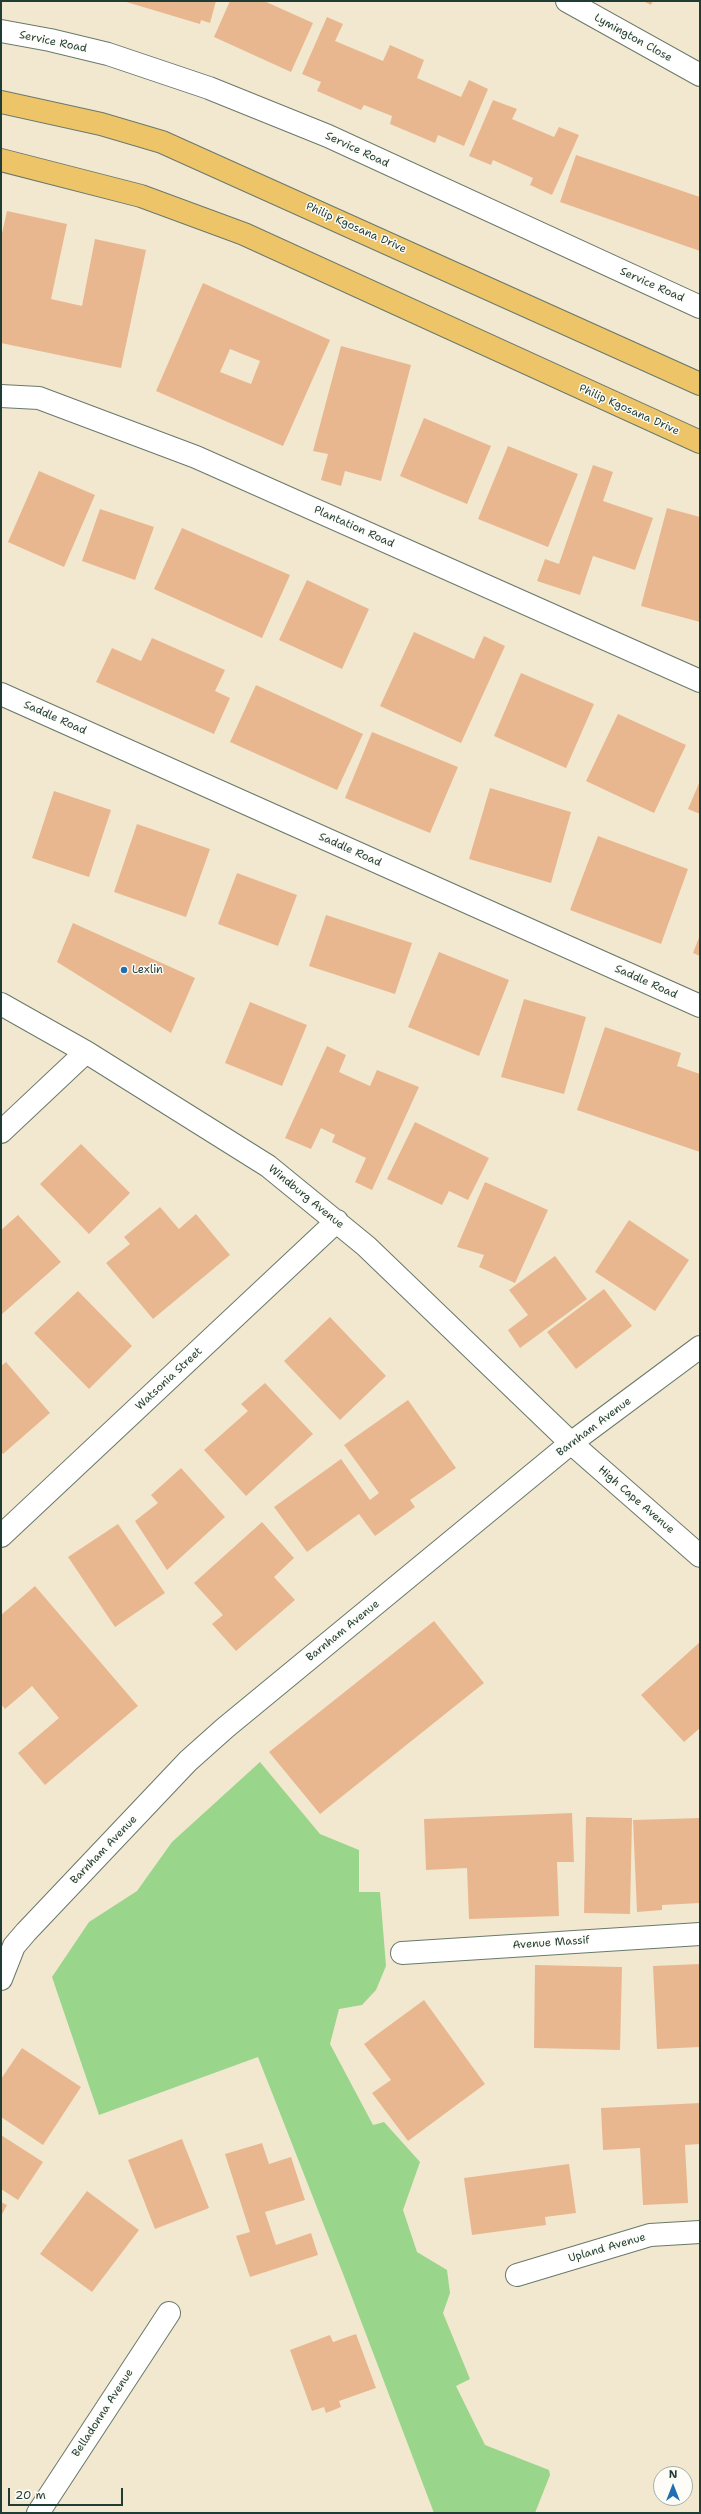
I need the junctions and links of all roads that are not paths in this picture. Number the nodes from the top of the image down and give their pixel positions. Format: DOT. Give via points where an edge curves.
graph roads {
  1 [pos="567,1"];
  2 [pos="1,31"];
  3 [pos="700,75"];
  4 [pos="1,102"];
  5 [pos="1,160"];
  6 [pos="700,307"];
  7 [pos="700,384"];
  8 [pos="1,396"];
  9 [pos="700,442"];
  10 [pos="700,681"];
  11 [pos="1,694"];
  12 [pos="1,1004"];
  13 [pos="700,1006"];
  14 [pos="86,1052"];
  15 [pos="1,1132"];
  16 [pos="337,1221"];
  17 [pos="700,1348"];
  18 [pos="571,1443"];
  19 [pos="1,1536"];
  20 [pos="700,1556"];
  21 [pos="700,1934"];
  22 [pos="7,1944"];
  23 [pos="402,1953"];
  24 [pos="1,1979"];
  25 [pos="700,2232"];
  26 [pos="517,2275"];
  27 [pos="169,2313"];
  28 [pos="38,2513"];
  1 -- 3 [label="street, Lymington Close"];
  2 -- 6 [label="street, Service Road" via="108,54 209,88 328,136"];
  4 -- 7 [label="main road, Philip Kgosana Drive" via="101,124 162,142"];
  5 -- 9 [label="main road, Philip Kgosana Drive" via="141,196 244,234"];
  8 -- 10 [label="street, Plantation Road" via="39,398 196,457"];
  11 -- 13 [label="street, Saddle Road"];
  12 -- 14 [label="street, Windburg Avenue"];
  14 -- 15 [label="street"];
  14 -- 16 [label="street, Windburg Avenue" via="268,1166"];
  16 -- 18 [label="street, Windburg Avenue"];
  16 -- 19 [label="street, Watsonia Street"];
  17 -- 18 [label="street, Barnham Avenue"];
  18 -- 20 [label="street, High Cape Avenue"];
  18 -- 22 [label="street, Barnham Avenue" via="188,1761"];
  21 -- 23 [label="street, Avenue Massif"];
  22 -- 24 [label="street"];
  25 -- 26 [label="street, Upland Avenue" via="650,2235"];
  27 -- 28 [label="street, Belladonna Avenue"];
}
